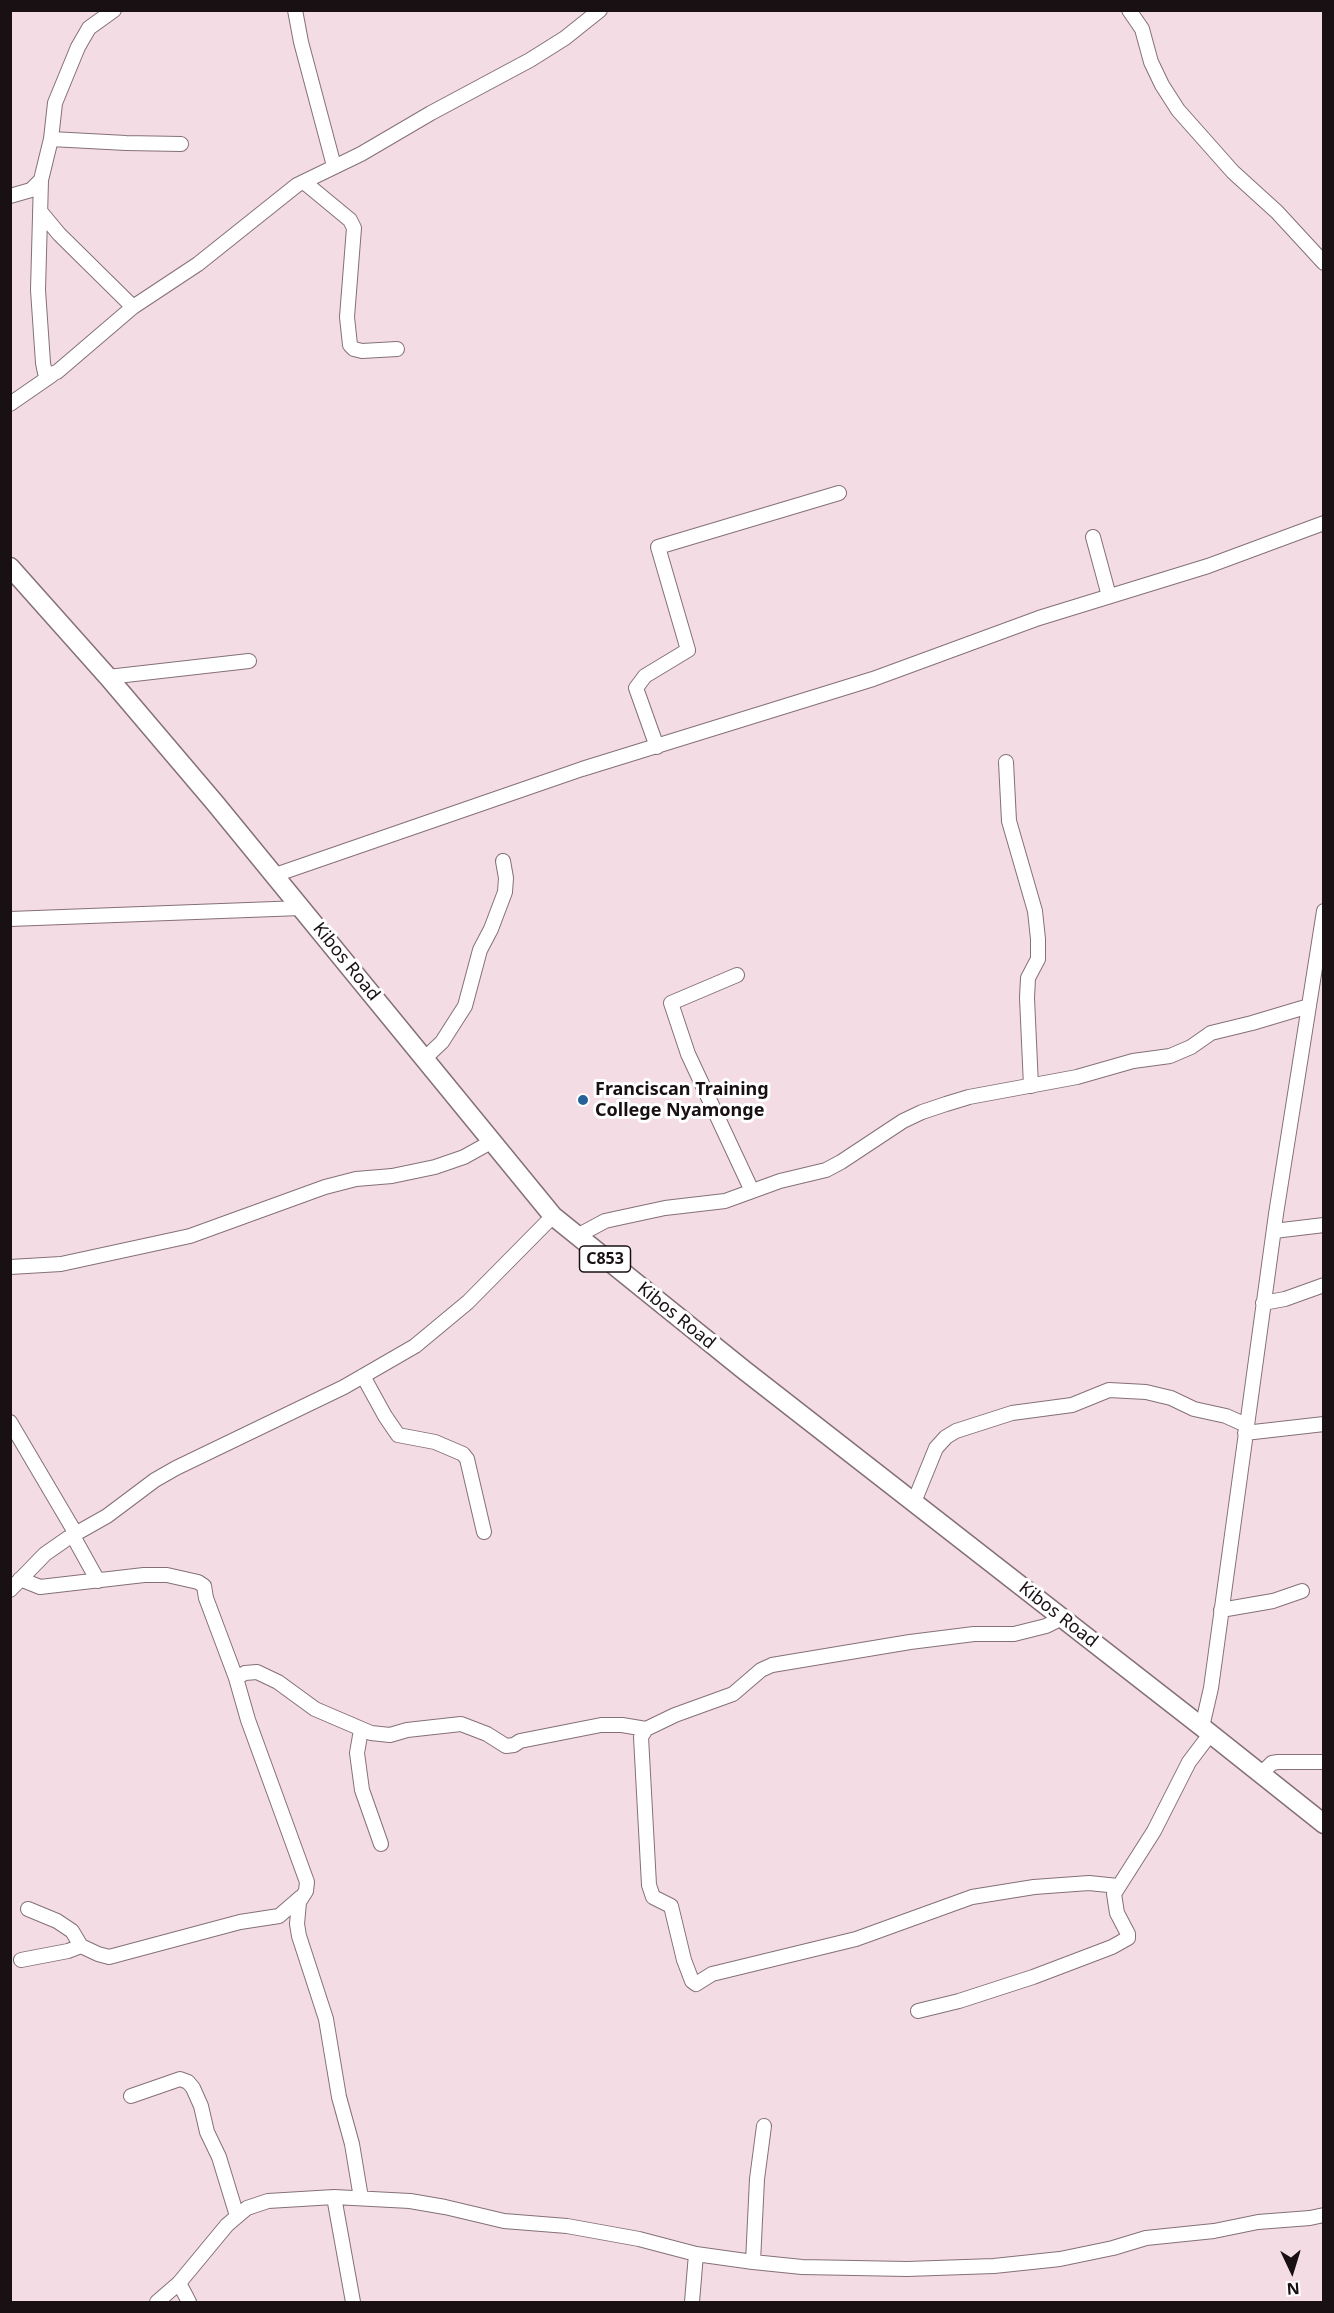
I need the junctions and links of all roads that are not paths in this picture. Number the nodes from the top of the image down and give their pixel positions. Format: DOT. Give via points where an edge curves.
graph roads {
  1 [pos="114,10"];
  2 [pos="296,10"];
  3 [pos="600,10"];
  4 [pos="1129,10"];
  5 [pos="51,139"];
  6 [pos="181,144"];
  7 [pos="334,166"];
  8 [pos="41,180"];
  9 [pos="304,182"];
  10 [pos="10,196"];
  11 [pos="40,211"];
  12 [pos="1323,263"];
  13 [pos="133,307"];
  14 [pos="397,349"];
  15 [pos="52,375"];
  16 [pos="10,404"];
  17 [pos="839,493"];
  18 [pos="1323,523"];
  19 [pos="1093,537"];
  20 [pos="10,567"];
  21 [pos="1109,596"];
  22 [pos="249,661"];
  23 [pos="108,677"];
  24 [pos="657,747"];
  25 [pos="1006,762"];
  26 [pos="502,861"];
  27 [pos="275,875"];
  28 [pos="302,908"];
  29 [pos="1323,911"];
  30 [pos="10,919"];
  31 [pos="1320,958"];
  32 [pos="737,975"];
  33 [pos="1309,1006"];
  34 [pos="424,1059"];
  35 [pos="1031,1086"];
  36 [pos="491,1142"];
  37 [pos="752,1191"];
  38 [pos="553,1216"];
  39 [pos="1323,1225"];
  40 [pos="1274,1231"];
  41 [pos="577,1236"];
  42 [pos="10,1267"];
  43 [pos="1323,1285"];
  44 [pos="1263,1303"];
  45 [pos="363,1376"];
  46 [pos="10,1422"];
  47 [pos="1323,1425"];
  48 [pos="1246,1429"];
  49 [pos="914,1502"];
  50 [pos="484,1532"];
  51 [pos="75,1535"];
  52 [pos="98,1581"];
  53 [pos="13,1587"];
  54 [pos="1302,1591"];
  55 [pos="1221,1610"];
  56 [pos="1062,1618"];
  57 [pos="236,1678"];
  58 [pos="361,1730"];
  59 [pos="646,1730"];
  60 [pos="1206,1730"];
  61 [pos="1323,1762"];
  62 [pos="1261,1774"];
  63 [pos="1323,1824"];
  64 [pos="381,1844"];
  65 [pos="1118,1886"];
  66 [pos="303,1895"];
  67 [pos="28,1909"];
  68 [pos="81,1946"];
  69 [pos="21,1960"];
  70 [pos="918,2011"];
  71 [pos="131,2096"];
  72 [pos="764,2126"];
  73 [pos="333,2197"];
  74 [pos="361,2198"];
  75 [pos="1323,2215"];
  76 [pos="237,2216"];
  77 [pos="696,2254"];
  78 [pos="753,2262"];
  79 [pos="179,2283"];
  80 [pos="157,2302"];
  81 [pos="189,2302"];
  82 [pos="353,2302"];
  83 [pos="692,2302"];
  1 -- 5 [label="street" via="96,21 82,37 57,97"];
  2 -- 7 [label="street"];
  3 -- 7 [label="street" via="530,60"];
  4 -- 12 [label="street" via="1142,29 1150,62 1178,110"];
  5 -- 6 [label="street"];
  5 -- 8 [label="street"];
  7 -- 9 [label="street"];
  8 -- 10 [label="street" via="32,190"];
  8 -- 11 [label="street"];
  9 -- 13 [label="street" via="198,264"];
  9 -- 14 [label="street" via="350,220 354,228 347,317 350,345 362,351"];
  11 -- 13 [label="street"];
  11 -- 15 [label="street" via="38,290 43,363 45,373"];
  13 -- 15 [label="street"];
  15 -- 16 [label="street"];
  17 -- 24 [label="street" via="658,547 688,650 645,676 636,688"];
  18 -- 21 [label="street" via="1208,566"];
  19 -- 21 [label="street"];
  20 -- 23 [label="main road, Kibos Road / C853"];
  21 -- 24 [label="street" via="873,679"];
  22 -- 23 [label="street"];
  23 -- 27 [label="main road, Kibos Road / C853"];
  24 -- 27 [label="street"];
  25 -- 35 [label="street" via="1009,821 1035,911 1038,939 1038,959 1028,978 1027,998"];
  26 -- 34 [label="street" via="505,892 477,957 465,1006 442,1042"];
  27 -- 28 [label="main road, Kibos Road / C853"];
  28 -- 30 [label="street"];
  28 -- 34 [label="main road, Kibos Road / C853"];
  29 -- 31 [label="street"];
  31 -- 33 [label="street"];
  32 -- 37 [label="street" via="671,1003 688,1054"];
  33 -- 35 [label="street" via="1211,1033 1170,1056"];
  33 -- 40 [label="street"];
  34 -- 36 [label="main road, Kibos Road / C853"];
  35 -- 37 [label="street" via="969,1097 922,1112 826,1170"];
  36 -- 38 [label="main road, Kibos Road / C853"];
  36 -- 42 [label="street" via="435,1167 325,1187 190,1236 61,1264"];
  37 -- 41 [label="street" via="725,1201 605,1221"];
  38 -- 41 [label="main road, Kibos Road / C853"];
  38 -- 45 [label="street" via="438,1328"];
  39 -- 40 [label="street"];
  40 -- 44 [label="street"];
  41 -- 49 [label="main road, Kibos Road / C853"];
  43 -- 44 [label="street"];
  44 -- 48 [label="street"];
  45 -- 50 [label="street" via="398,1435 435,1442 463,1454"];
  45 -- 51 [label="street" via="176,1468"];
  46 -- 51 [label="street"];
  47 -- 48 [label="street"];
  48 -- 49 [label="street" via="1226,1416 1194,1409 1171,1398 1109,1390 1072,1405 1012,1413 956,1431 936,1448"];
  48 -- 55 [label="street"];
  49 -- 56 [label="main road, Kibos Road / C853"];
  51 -- 52 [label="street"];
  51 -- 53 [label="street" via="45,1554"];
  52 -- 53 [label="street"];
  52 -- 57 [label="street" via="167,1575 204,1586"];
  54 -- 55 [label="street" via="1273,1601"];
  55 -- 60 [label="street"];
  56 -- 59 [label="street" via="1014,1634 910,1641 772,1665 733,1694"];
  56 -- 60 [label="main road, Kibos Road / C853"];
  57 -- 58 [label="street" via="258,1672 315,1709"];
  57 -- 66 [label="street" via="302,1864 307,1882"];
  58 -- 59 [label="street" via="390,1735 461,1724 506,1746 602,1725"];
  58 -- 64 [label="street" via="357,1753 362,1790"];
  59 -- 65 [label="street" via="640,1737 649,1885 652,1897 671,1906 694,1983 712,1974 856,1939 972,1897 1024,1888"];
  60 -- 62 [label="main road, Kibos Road / C853"];
  60 -- 65 [label="street" via="1154,1831"];
  61 -- 62 [label="street" via="1272,1763"];
  62 -- 63 [label="main road, Kibos Road / C853"];
  65 -- 70 [label="street" via="1114,1902 1128,1934 1124,1941 1033,1977"];
  66 -- 68 [label="street" via="279,1916 240,1922 109,1957"];
  66 -- 74 [label="street" via="297,1913 299,1936 327,2019"];
  67 -- 68 [label="street" via="72,1931"];
  68 -- 69 [label="street"];
  71 -- 76 [label="street" via="180,2079 188,2082 201,2106"];
  72 -- 78 [label="street"];
  73 -- 74 [label="street"];
  73 -- 76 [label="street" via="268,2201"];
  73 -- 82 [label="street"];
  74 -- 77 [label="street" via="422,2203 504,2222 567,2226"];
  75 -- 78 [label="street" via="1146,2238 1060,2259 994,2266 812,2268"];
  76 -- 79 [label="street"];
  77 -- 78 [label="street"];
  77 -- 83 [label="street"];
  79 -- 80 [label="street"];
  79 -- 81 [label="street"];
}
